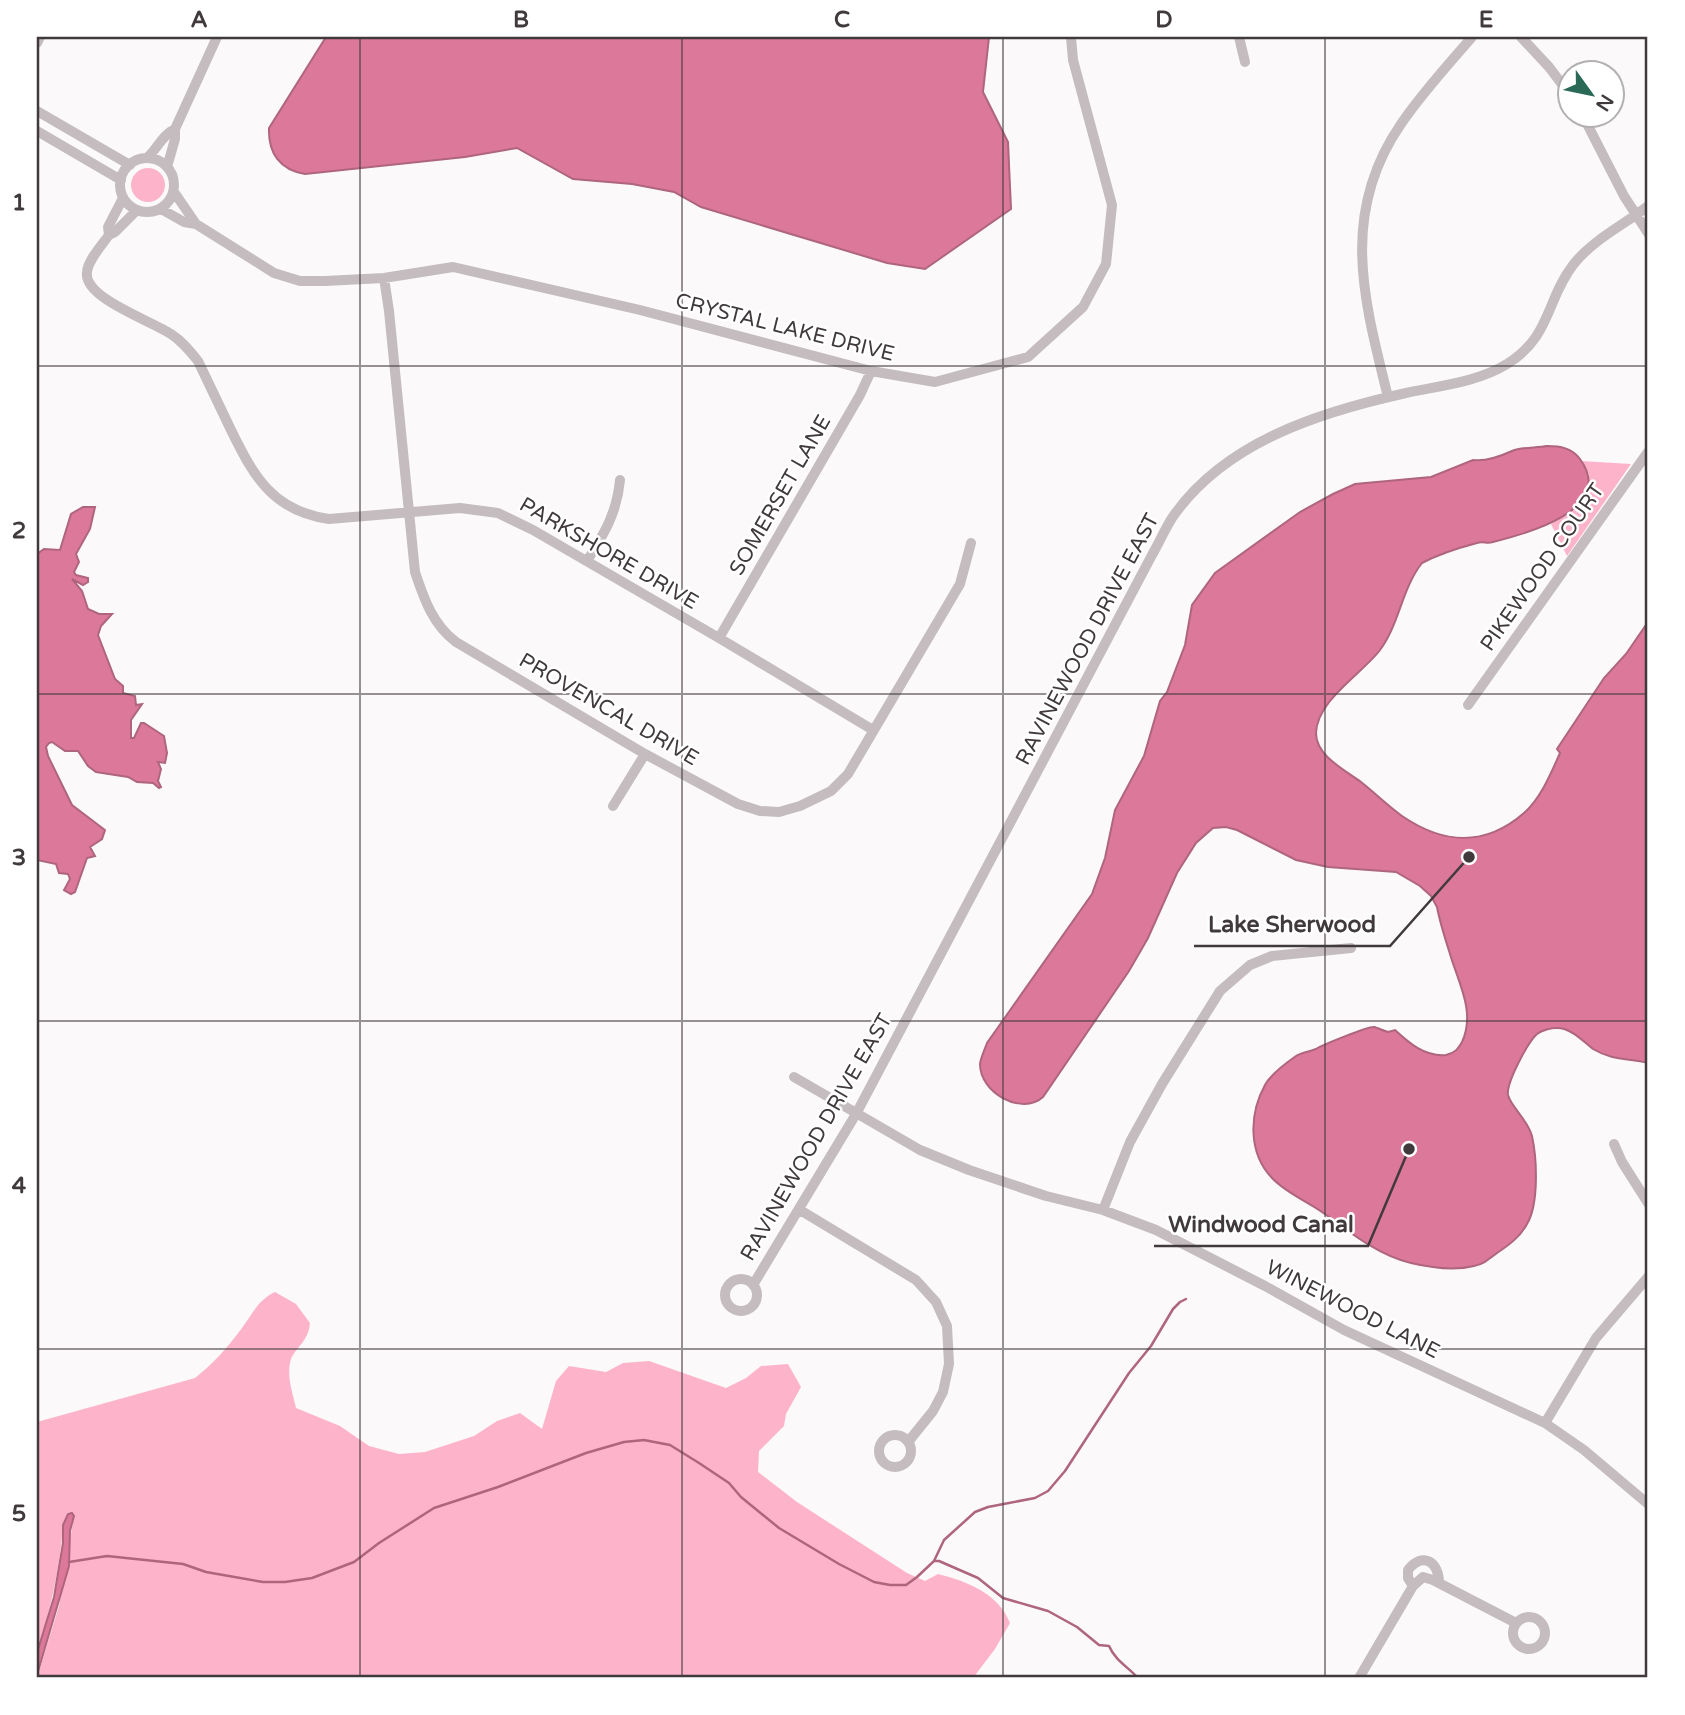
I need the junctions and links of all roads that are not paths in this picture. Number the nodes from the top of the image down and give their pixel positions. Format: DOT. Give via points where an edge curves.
graph roads {
  1 [pos="40,37"];
  2 [pos="217,37"];
  3 [pos="1071,37"];
  4 [pos="1239,37"];
  5 [pos="1472,37"];
  6 [pos="1521,37"];
  7 [pos="37,43"];
  8 [pos="1245,62"];
  9 [pos="1556,76"];
  10 [pos="37,111"];
  11 [pos="175,129"];
  12 [pos="1591,130"];
  13 [pos="37,131"];
  14 [pos="147,158"];
  15 [pos="130,164"];
  16 [pos="167,167"];
  17 [pos="121,180"];
  18 [pos="174,192"];
  19 [pos="123,198"];
  20 [pos="1648,206"];
  21 [pos="161,209"];
  22 [pos="137,211"];
  23 [pos="1637,215"];
  24 [pos="196,224"];
  25 [pos="1648,233"];
  26 [pos="108,235"];
  27 [pos="384,278"];
  28 [pos="872,371"];
  29 [pos="1388,397"];
  30 [pos="1648,452"];
  31 [pos="620,480"];
  32 [pos="409,511"];
  33 [pos="971,543"];
  34 [pos="587,562"];
  35 [pos="719,638"];
  36 [pos="1468,705"];
  37 [pos="873,730"];
  38 [pos="645,754"];
  39 [pos="613,806"];
  40 [pos="1351,947"];
  41 [pos="794,1077"];
  42 [pos="856,1114"];
  43 [pos="1614,1144"];
  44 [pos="1648,1203"];
  45 [pos="800,1210"];
  46 [pos="1103,1210"];
  47 [pos="1648,1278"];
  48 [pos="753,1285"];
  49 [pos="1545,1423"];
  50 [pos="908,1442"];
  51 [pos="1648,1504"];
  52 [pos="1439,1583"];
  53 [pos="1413,1586"];
  54 [pos="1516,1623"];
  55 [pos="1359,1678"];
  1 -- 7 [label="street"];
  2 -- 11 [label="street, CRYSTAL LAKE DRIVE"];
  3 -- 28 [label="street, CRYSTAL LAKE DRIVE" via="1073,60 1112,205 1106,264 1083,307 1028,357 935,382"];
  4 -- 8 [label="street"];
  5 -- 29 [label="street" via="1399,125 1368,198 1361,244 1363,284"];
  6 -- 9 [label="street"];
  10 -- 15 [label="street"];
  11 -- 14 [label="street, CRYSTAL LAKE DRIVE" via="165,134"];
  11 -- 16 [label="street, CRYSTAL LAKE DRIVE"];
  12 -- 23 [label="street"];
  13 -- 17 [label="street"];
  14 -- 15 [label="street"];
  14 -- 16 [label="street"];
  15 -- 17 [label="street"];
  16 -- 18 [label="street, CRYSTAL LAKE DRIVE" via="174,179"];
  17 -- 19 [label="street"];
  18 -- 21 [label="street"];
  18 -- 24 [label="street, CRYSTAL LAKE DRIVE"];
  19 -- 22 [label="street"];
  19 -- 26 [label="street, PARKSHORE DRIVE"];
  20 -- 23 [label="street, RAVINEWOOD DRIVE EAST"];
  21 -- 22 [label="street, CRYSTAL LAKE DRIVE"];
  21 -- 24 [label="street, CRYSTAL LAKE DRIVE"];
  22 -- 26 [label="street, PARKSHORE DRIVE"];
  23 -- 25 [label="street"];
  23 -- 29 [label="street, RAVINEWOOD DRIVE EAST" via="1579,257 1537,337 1514,360 1486,374"];
  24 -- 27 [label="street, CRYSTAL LAKE DRIVE" via="287,278"];
  26 -- 32 [label="street, PARKSHORE DRIVE" via="87,269 88,284 100,296 171,334 187,348 251,471 272,494 309,516 329,519"];
  27 -- 28 [label="street, CRYSTAL LAKE DRIVE" via="453,267"];
  27 -- 32 [label="street, PROVENCAL DRIVE"];
  28 -- 35 [label="street, SOMERSET LANE"];
  29 -- 42 [label="street, RAVINEWOOD DRIVE EAST" via="1336,411 1239,454 1191,495 1172,518"];
  30 -- 36 [label="street, PIKEWOOD COURT"];
  31 -- 34 [label="street" via="618,502"];
  32 -- 34 [label="street, PARKSHORE DRIVE" via="460,508 498,513"];
  32 -- 38 [label="street, PROVENCAL DRIVE" via="415,572 424,602 446,634"];
  33 -- 37 [label="street, PROVENCAL DRIVE" via="960,584"];
  34 -- 35 [label="street, PARKSHORE DRIVE"];
  35 -- 37 [label="street, PARKSHORE DRIVE"];
  37 -- 38 [label="street, PROVENCAL DRIVE" via="848,774 831,792 779,812 738,804"];
  38 -- 39 [label="street"];
  40 -- 46 [label="street" via="1272,956 1250,965 1220,991 1130,1142"];
  41 -- 42 [label="street, WINEWOOD LANE"];
  42 -- 45 [label="street, RAVINEWOOD DRIVE EAST"];
  42 -- 46 [label="street, WINEWOOD LANE" via="920,1150 969,1170"];
  43 -- 44 [label="street"];
  45 -- 48 [label="street, RAVINEWOOD DRIVE EAST"];
  45 -- 50 [label="street" via="916,1280 936,1302 947,1326 949,1364 943,1392"];
  46 -- 49 [label="street, WINEWOOD LANE" via="1156,1230 1344,1330"];
  47 -- 49 [label="street" via="1596,1338"];
  49 -- 51 [label="street, WINEWOOD LANE"];
  52 -- 53 [label="street" via="1423,1577"];
  52 -- 53 [label="street" via="1434,1565 1420,1561 1408,1570"];
  52 -- 54 [label="street"];
  53 -- 55 [label="street"];
}
